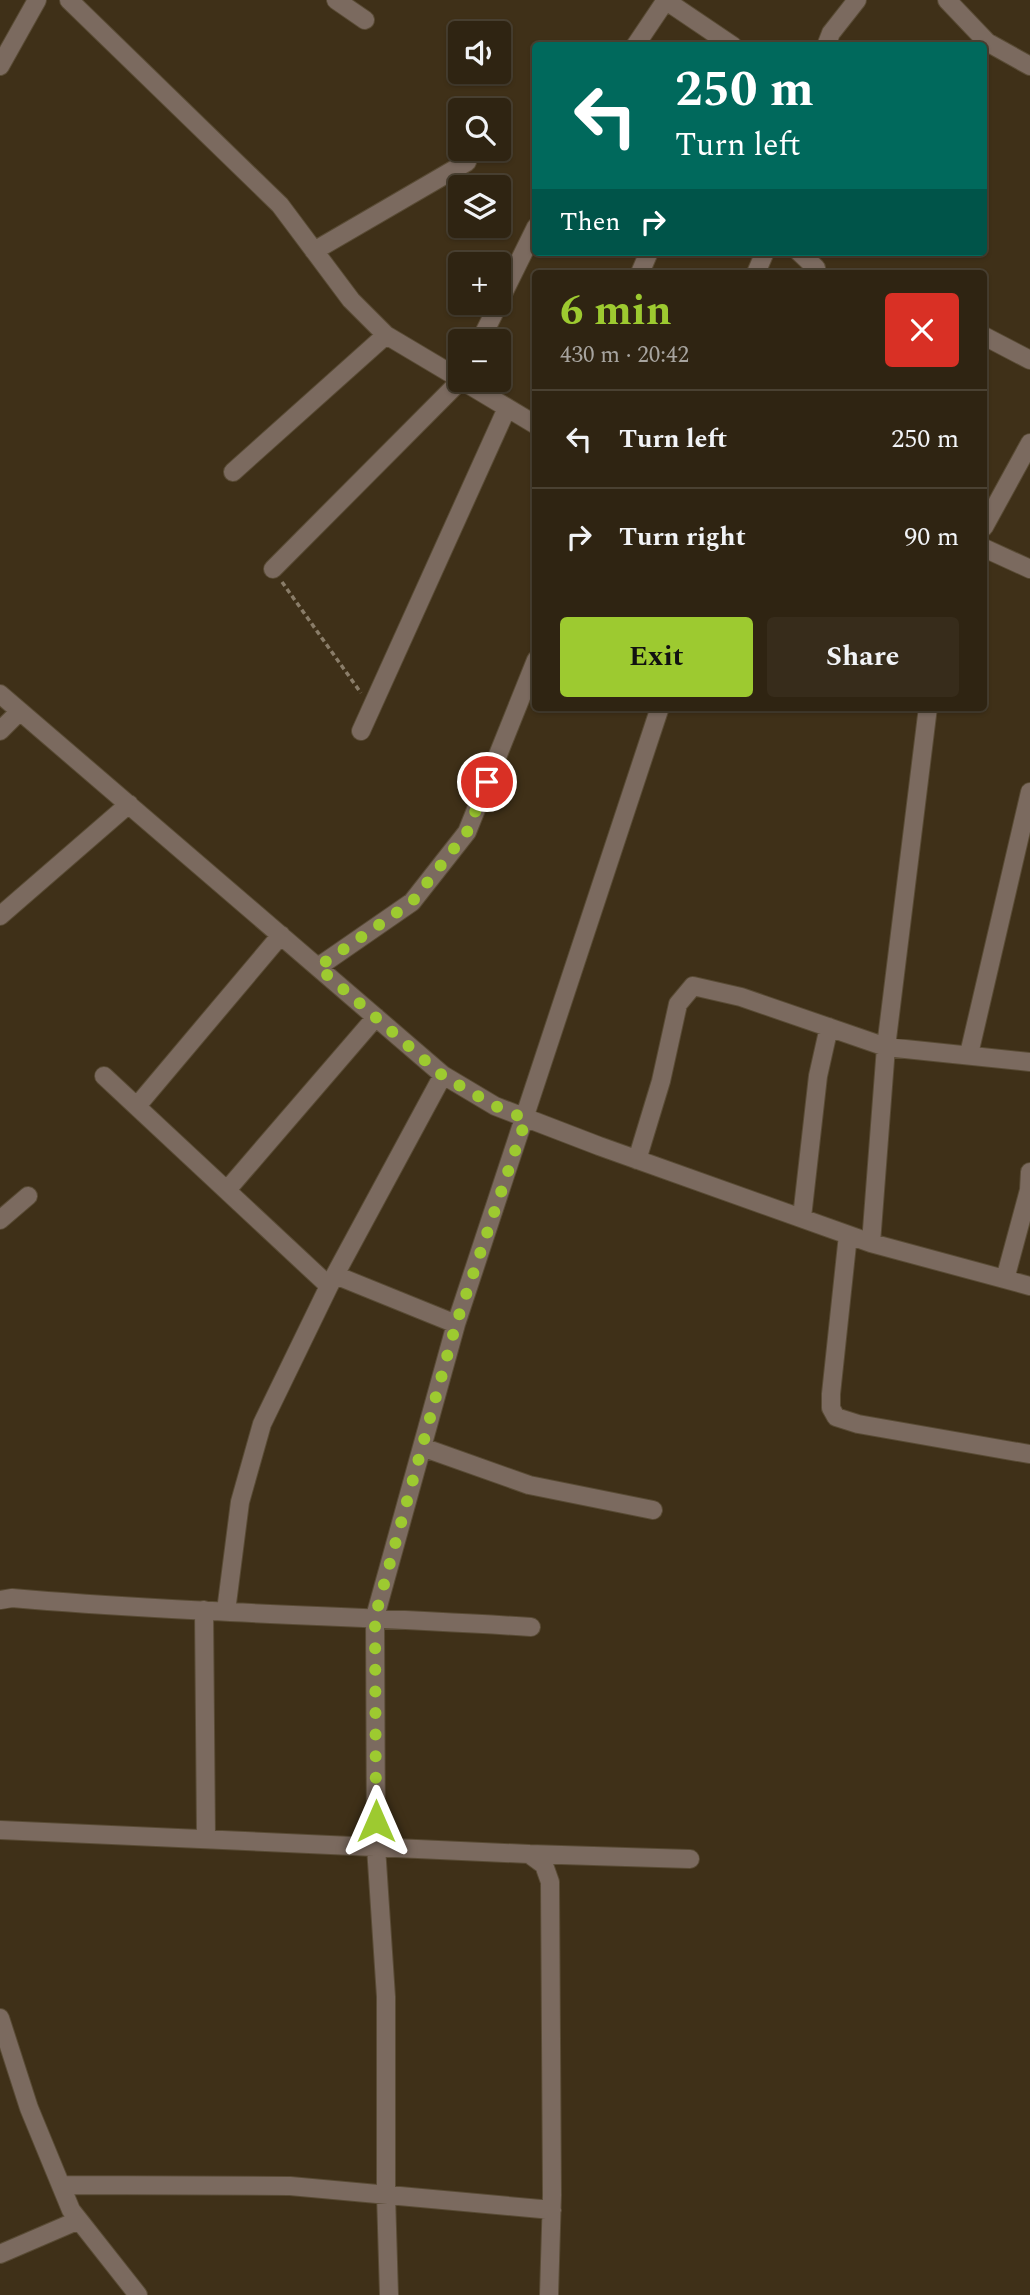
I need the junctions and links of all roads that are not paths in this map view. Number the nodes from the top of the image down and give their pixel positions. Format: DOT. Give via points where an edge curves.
graph roads {
  1 [pos="37,0"];
  2 [pos="69,0"];
  3 [pos="336,0"];
  4 [pos="666,0"];
  5 [pos="857,0"];
  6 [pos="948,0"];
  7 [pos="365,20"];
  8 [pos="638,42"];
  9 [pos="727,42"];
  10 [pos="828,42"];
  11 [pos="0,66"];
  12 [pos="1030,66"];
  13 [pos="467,162"];
  14 [pos="532,235"];
  15 [pos="314,251"];
  16 [pos="803,256"];
  17 [pos="819,270"];
  18 [pos="511,278"];
  19 [pos="386,335"];
  20 [pos="987,338"];
  21 [pos="1030,360"];
  22 [pos="448,372"];
  23 [pos="449,392"];
  24 [pos="481,392"];
  25 [pos="508,408"];
  26 [pos="532,423"];
  27 [pos="1030,443"];
  28 [pos="233,472"];
  29 [pos="987,522"];
  30 [pos="987,549"];
  31 [pos="273,569"];
  32 [pos="1030,569"];
  33 [pos="532,670"];
  34 [pos="0,694"];
  35 [pos="20,711"];
  36 [pos="659,711"];
  37 [pos="928,711"];
  38 [pos="0,731"];
  39 [pos="361,731"];
  40 [pos="1030,792"];
  41 [pos="129,804"];
  42 [pos="0,916"];
  43 [pos="281,935"];
  44 [pos="318,967"];
  45 [pos="376,1017"];
  46 [pos="829,1027"];
  47 [pos="886,1047"];
  48 [pos="969,1054"];
  49 [pos="1030,1062"];
  50 [pos="104,1076"];
  51 [pos="443,1076"];
  52 [pos="137,1106"];
  53 [pos="526,1119"];
  54 [pos="637,1160"];
  55 [pos="1030,1172"];
  56 [pos="228,1190"];
  57 [pos="28,1196"];
  58 [pos="802,1217"];
  59 [pos="0,1220"];
  60 [pos="848,1235"];
  61 [pos="871,1244"];
  62 [pos="1005,1279"];
  63 [pos="332,1280"];
  64 [pos="1030,1286"];
  65 [pos="456,1324"];
  66 [pos="422,1447"];
  67 [pos="1029,1454"];
  68 [pos="653,1510"];
  69 [pos="0,1600"];
  70 [pos="204,1610"];
  71 [pos="226,1611"];
  72 [pos="375,1617"];
  73 [pos="531,1627"];
  74 [pos="0,1830"];
  75 [pos="206,1839"];
  76 [pos="376,1847"];
  77 [pos="529,1854"];
  78 [pos="690,1859"];
  79 [pos="1,2027"];
  80 [pos="61,2185"];
  81 [pos="386,2195"];
  82 [pos="552,2210"];
  83 [pos="79,2220"];
  84 [pos="0,2254"];
  85 [pos="138,2295"];
  86 [pos="389,2295"];
  87 [pos="549,2295"];
  1 -- 11 [label="street"];
  2 -- 15 [label="street" via="280,205"];
  3 -- 7 [label="street"];
  4 -- 8 [label="street"];
  4 -- 9 [label="street"];
  5 -- 10 [label="street"];
  6 -- 12 [label="street" via="987,42"];
  13 -- 15 [label="street"];
  14 -- 18 [label="street"];
  15 -- 19 [label="street" via="351,300"];
  16 -- 17 [label="street"];
  19 -- 22 [label="street"];
  19 -- 28 [label="street"];
  20 -- 21 [label="street"];
  23 -- 31 [label="street"];
  24 -- 25 [label="street"];
  25 -- 26 [label="street"];
  25 -- 39 [label="street"];
  27 -- 29 [label="street"];
  30 -- 32 [label="street"];
  33 -- 44 [label="street" via="467,832 412,902"];
  34 -- 35 [label="street"];
  35 -- 38 [label="street"];
  35 -- 41 [label="street"];
  36 -- 53 [label="street"];
  37 -- 47 [label="street"];
  40 -- 48 [label="street"];
  41 -- 42 [label="street"];
  41 -- 43 [label="street"];
  43 -- 44 [label="street"];
  43 -- 52 [label="street"];
  44 -- 45 [label="street"];
  45 -- 51 [label="street"];
  45 -- 56 [label="street"];
  46 -- 47 [label="street"];
  46 -- 54 [label="street" via="693,986 678,1003"];
  46 -- 58 [label="street" via="818,1076"];
  47 -- 48 [label="street"];
  47 -- 61 [label="street"];
  48 -- 49 [label="street"];
  50 -- 52 [label="street"];
  51 -- 53 [label="street"];
  51 -- 63 [label="street"];
  52 -- 56 [label="street"];
  53 -- 54 [label="street"];
  53 -- 65 [label="street"];
  54 -- 58 [label="street"];
  55 -- 62 [label="street"];
  56 -- 63 [label="street"];
  57 -- 59 [label="street"];
  58 -- 60 [label="street"];
  60 -- 61 [label="street"];
  60 -- 67 [label="street" via="831,1394 836,1417"];
  61 -- 62 [label="street"];
  62 -- 64 [label="street"];
  63 -- 65 [label="street"];
  63 -- 71 [label="street" via="262,1423 240,1502"];
  65 -- 66 [label="street"];
  66 -- 68 [label="street" via="529,1485"];
  66 -- 72 [label="street"];
  69 -- 70 [label="street"];
  70 -- 71 [label="street"];
  70 -- 75 [label="street"];
  71 -- 72 [label="street"];
  72 -- 73 [label="street"];
  72 -- 76 [label="street"];
  74 -- 75 [label="street"];
  75 -- 76 [label="street"];
  76 -- 77 [label="street"];
  76 -- 81 [label="street" via="386,1997"];
  77 -- 78 [label="street"];
  77 -- 82 [label="street" via="544,1865 551,1882"];
  79 -- 80 [label="street"];
  80 -- 81 [label="street" via="290,2186"];
  80 -- 83 [label="street"];
  81 -- 82 [label="street"];
  81 -- 86 [label="street"];
  82 -- 87 [label="street"];
  83 -- 84 [label="street"];
  83 -- 85 [label="street"];
}
